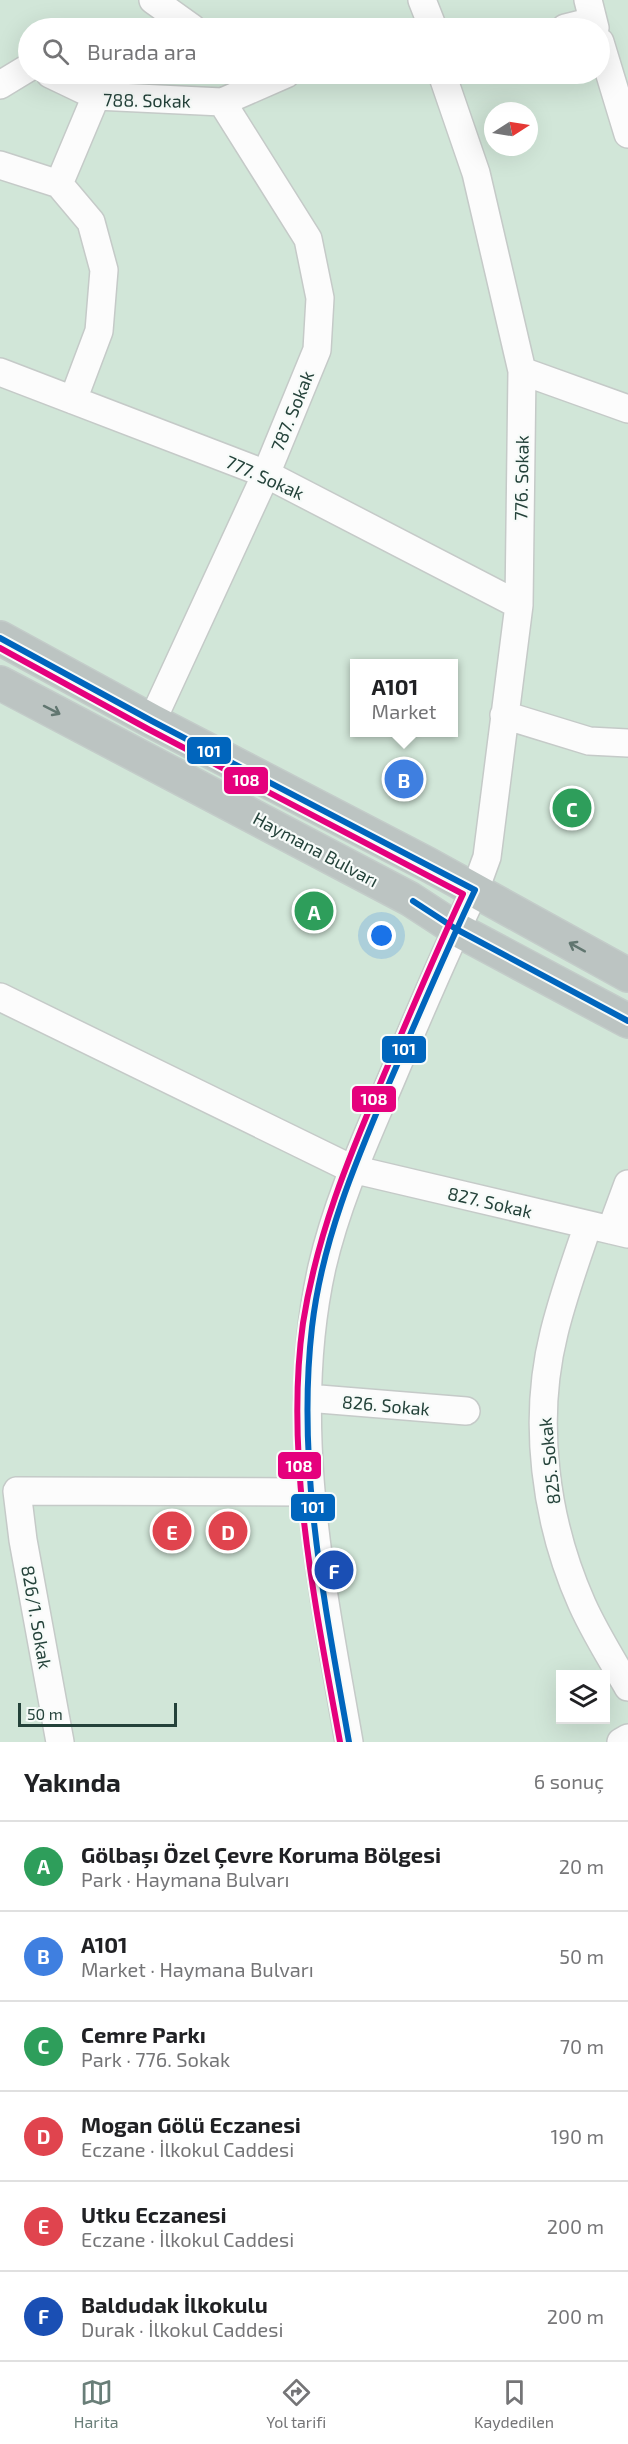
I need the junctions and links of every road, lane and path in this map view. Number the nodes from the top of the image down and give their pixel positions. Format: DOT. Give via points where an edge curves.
graph roads {
  1 [pos="153,0"];
  2 [pos="178,18"];
  3 [pos="18,74"];
  4 [pos="610,75"];
  5 [pos="71,84"];
  6 [pos="261,84"];
  7 [pos="445,84"];
  8 [pos="0,85"];
  9 [pos="96,96"];
  10 [pos="222,102"];
  11 [pos="628,134"];
  12 [pos="0,165"];
  13 [pos="59,183"];
  14 [pos="0,372"];
  15 [pos="522,372"];
  16 [pos="73,400"];
  17 [pos="628,409"];
  18 [pos="266,474"];
  19 [pos="519,605"];
  20 [pos="0,638"];
  21 [pos="0,683"];
  22 [pos="504,715"];
  23 [pos="152,721"];
  24 [pos="628,743"];
  25 [pos="475,890"];
  26 [pos="456,928"];
  27 [pos="628,975"];
  28 [pos="0,998"];
  29 [pos="628,1021"];
  30 [pos="352,1170"];
  31 [pos="628,1184"];
  32 [pos="609,1229"];
  33 [pos="307,1398"];
  34 [pos="466,1411"];
  35 [pos="310,1492"];
  36 [pos="628,1687"];
  37 [pos="628,1738"];
  38 [pos="60,1742"];
  39 [pos="349,1742"];
  40 [pos="621,1742"];
  1 -- 2 [label="street"];
  3 -- 8 [label="street"];
  4 -- 11 [label="street"];
  5 -- 9 [label="street"];
  6 -- 10 [label="street, 788. Sokak"];
  7 -- 15 [label="street, 776. Sokak" via="476,173"];
  9 -- 10 [label="street, 788. Sokak"];
  9 -- 13 [label="street, 788. Sokak"];
  10 -- 18 [label="street, 787. Sokak" via="308,239 320,298 316,350"];
  12 -- 13 [label="street"];
  13 -- 16 [label="street" via="91,222 104,270 99,331"];
  14 -- 16 [label="street, 777. Sokak"];
  15 -- 17 [label="street"];
  15 -- 19 [label="street, 776. Sokak"];
  16 -- 18 [label="street, 777. Sokak"];
  18 -- 19 [label="street, 777. Sokak"];
  18 -- 23 [label="street, 787. Sokak"];
  19 -- 22 [label="street, 776. Sokak"];
  20 -- 23 [label="highway, Haymana Bulvarı"];
  21 -- 26 [label="highway, Haymana Bulvarı, one-way" via="410,899"];
  22 -- 24 [label="street" via="589,741"];
  22 -- 25 [label="street, 776. Sokak" via="487,857"];
  23 -- 25 [label="highway, Haymana Bulvarı"];
  25 -- 26 [label="street, 776. Sokak"];
  27 -- 25 [label="highway, Haymana Bulvarı, one-way"];
  26 -- 29 [label="highway, Haymana Bulvarı"];
  26 -- 30 [label="street, 776. Sokak"];
  28 -- 30 [label="street, 827. Sokak"];
  30 -- 32 [label="street, 827. Sokak"];
  30 -- 33 [label="street, 776. Sokak" via="322,1267"];
  31 -- 32 [label="street, 825. Sokak"];
  32 -- 36 [label="street, 825. Sokak" via="553,1334 544,1404 544,1453 565,1559 582,1603"];
  33 -- 34 [label="street, 826. Sokak"];
  33 -- 35 [label="street, 776. Sokak"];
  35 -- 38 [label="street, 826/1. Sokak" via="17,1491"];
  35 -- 39 [label="street, 776. Sokak"];
  37 -- 40 [label="street"];
}
